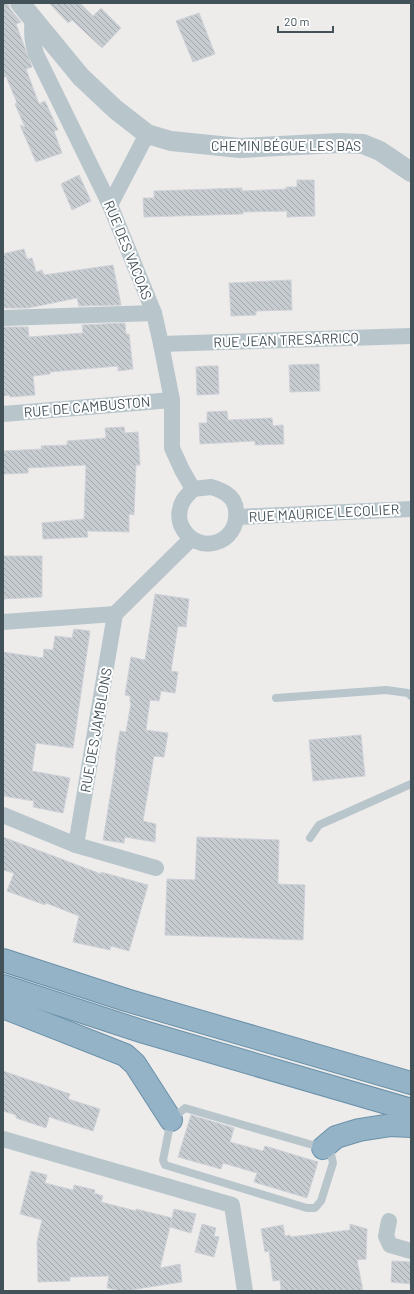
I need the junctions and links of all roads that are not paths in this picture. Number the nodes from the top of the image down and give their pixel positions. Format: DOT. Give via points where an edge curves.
graph roads {
  1 [pos="20,3"];
  2 [pos="33,20"];
  3 [pos="147,134"];
  4 [pos="411,172"];
  5 [pos="110,205"];
  6 [pos="154,313"];
  7 [pos="3,318"];
  8 [pos="411,336"];
  9 [pos="161,344"];
  10 [pos="172,400"];
  11 [pos="3,414"];
  12 [pos="193,489"];
  13 [pos="411,509"];
  14 [pos="237,517"];
  15 [pos="191,539"];
  16 [pos="115,614"];
  17 [pos="3,622"];
  18 [pos="411,696"];
  19 [pos="276,698"];
  20 [pos="411,784"];
  21 [pos="3,815"];
  22 [pos="310,838"];
  23 [pos="76,845"];
  24 [pos="156,868"];
  25 [pos="3,960"];
  26 [pos="3,986"];
  27 [pos="3,1007"];
  28 [pos="411,1083"];
  29 [pos="411,1110"];
  30 [pos="171,1120"];
  31 [pos="411,1126"];
  32 [pos="3,1139"];
  33 [pos="323,1148"];
  34 [pos="389,1221"];
  35 [pos="411,1251"];
  36 [pos="245,1291"];
  1 -- 2 [label="street, CHEMIN BÉGUE LES BAS"];
  2 -- 3 [label="street, CHEMIN BÉGUE LES BAS" via="81,77 115,110"];
  2 -- 5 [label="street, RUE DES VACOAS" via="32,42 36,54"];
  3 -- 4 [label="street, CHEMIN BÉGUE LES BAS" via="171,141 240,148 363,144 380,151"];
  3 -- 5 [label="street"];
  5 -- 6 [label="street, RUE DES VACOAS"];
  6 -- 7 [label="street"];
  6 -- 9 [label="street, RUE DES VACOAS"];
  8 -- 9 [label="street, RUE JEAN TRESARRICQ"];
  9 -- 10 [label="street, RUE DES VACOAS"];
  10 -- 11 [label="street, RUE DE CAMBUSTON"];
  10 -- 12 [label="street, RUE DES VACOAS" via="172,448"];
  12 -- 14 [label="street" via="211,487 222,490 236,506"];
  12 -- 15 [label="street" via="183,501 180,511 180,522"];
  13 -- 14 [label="street, RUE MAURICE LECOLIER"];
  14 -- 15 [label="street" via="234,529 226,538 214,544 202,544"];
  15 -- 16 [label="street"];
  16 -- 17 [label="street"];
  16 -- 23 [label="street, RUE DES JAMBLONS"];
  18 -- 19 [label="lane" via="408,693 386,690"];
  20 -- 22 [label="lane" via="319,825"];
  21 -- 23 [label="street"];
  23 -- 24 [label="street"];
  25 -- 28 [label="highway" via="126,1000"];
  26 -- 29 [label="highway" via="144,1032"];
  27 -- 30 [label="highway" via="125,1055 135,1064"];
  30 -- 33 [label="lane" via="185,1108"];
  30 -- 33 [label="lane" via="163,1160 165,1165 307,1208 315,1208 321,1202 333,1163 331,1154"];
  31 -- 33 [label="highway" via="391,1125 359,1130 336,1137"];
  32 -- 36 [label="street" via="232,1205"];
  34 -- 35 [label="street" via="386,1236 390,1245"];
}
